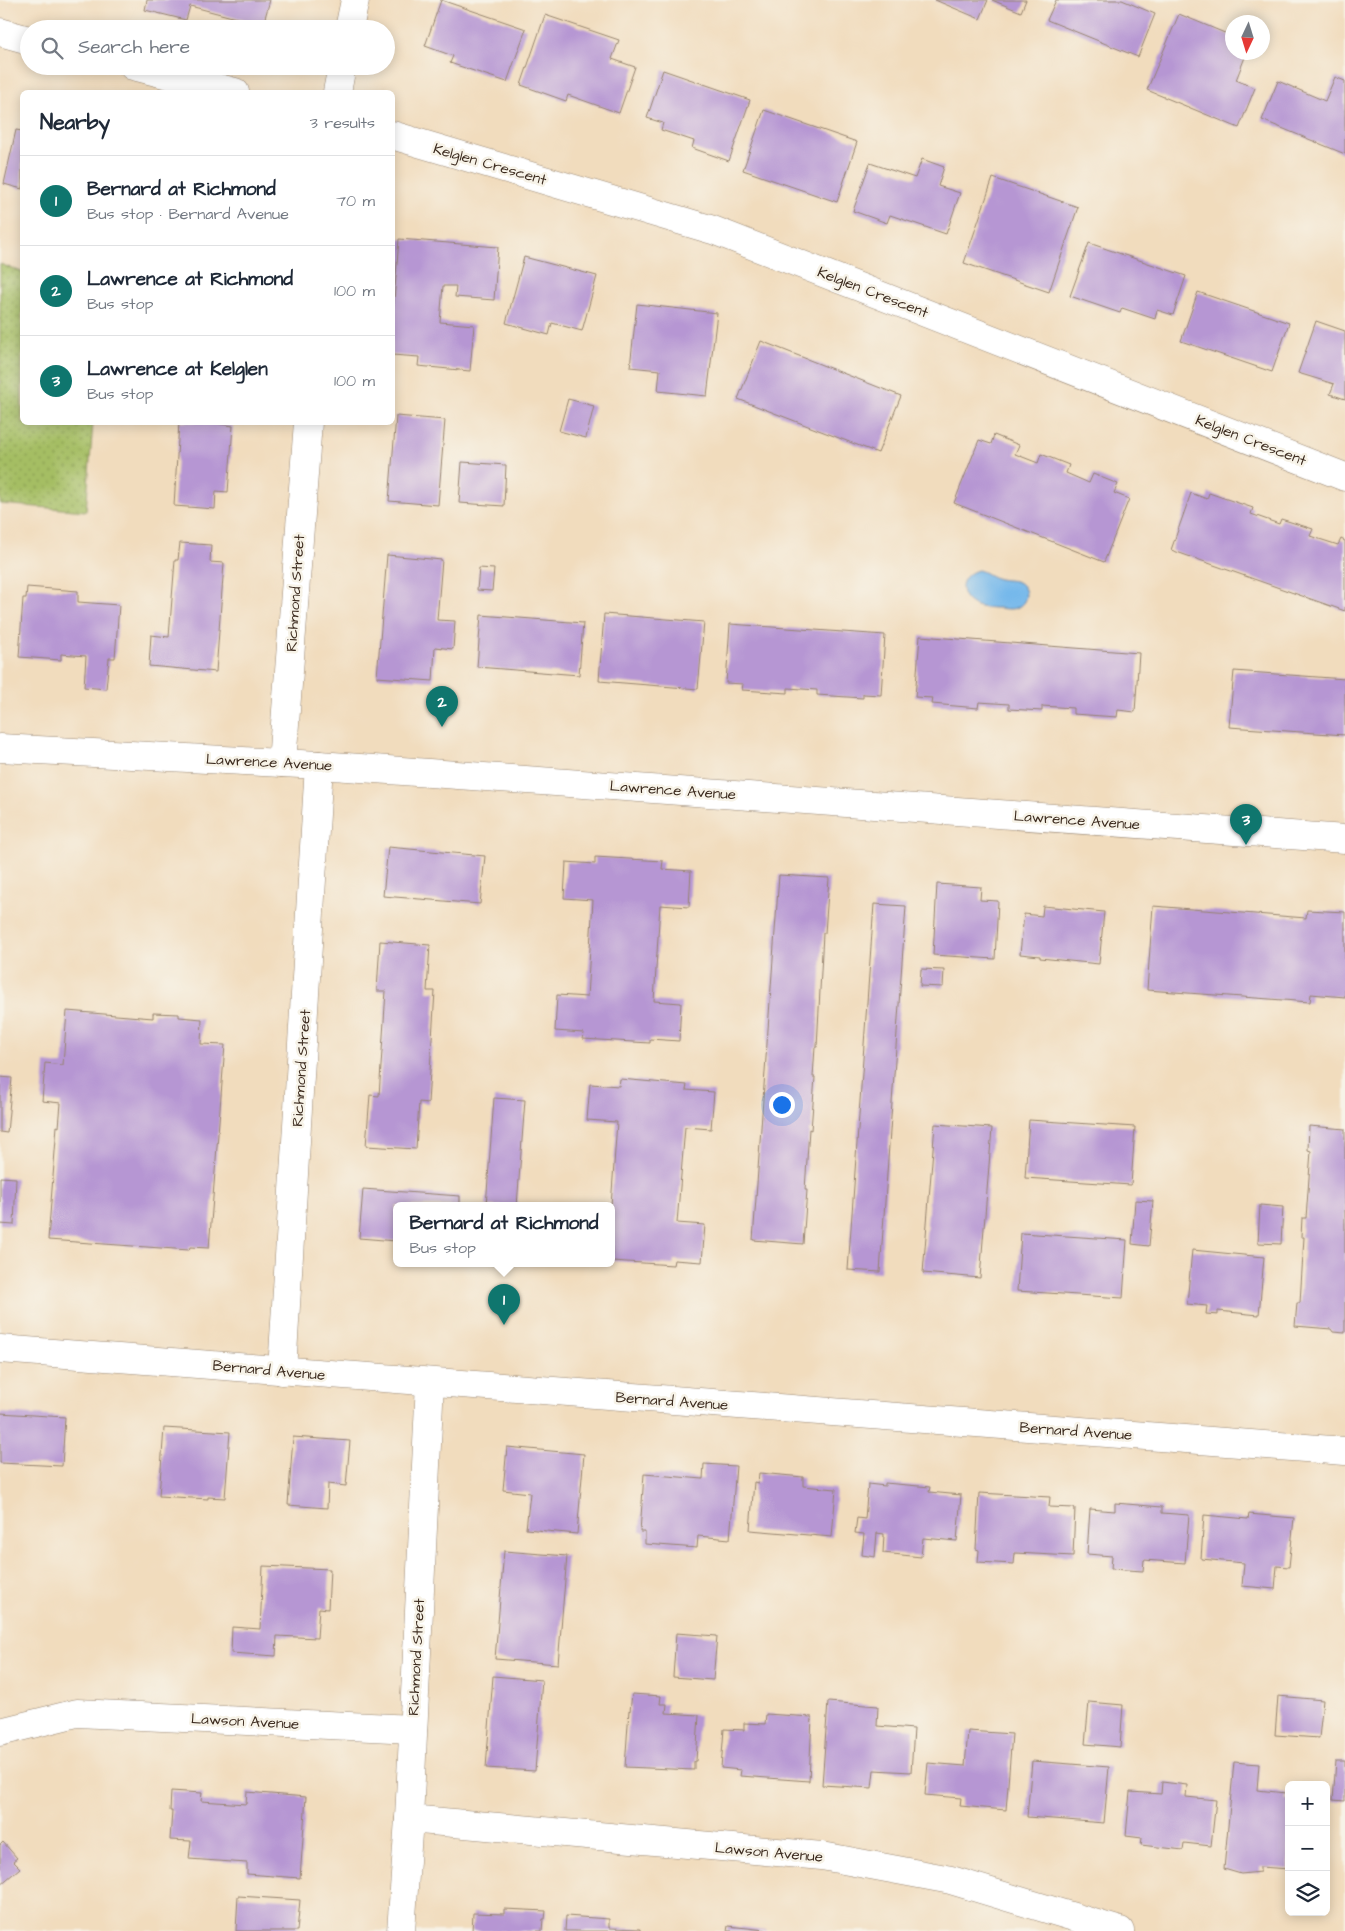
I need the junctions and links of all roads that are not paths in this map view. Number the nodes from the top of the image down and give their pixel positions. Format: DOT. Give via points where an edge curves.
graph roads {
  1 [pos="355,0"];
  2 [pos="351,20"];
  3 [pos="0,32"];
  4 [pos="20,38"];
  5 [pos="169,75"];
  6 [pos="340,75"];
  7 [pos="228,90"];
  8 [pos="337,90"];
  9 [pos="395,136"];
  10 [pos="308,425"];
  11 [pos="1345,477"];
  12 [pos="0,748"];
  13 [pos="282,763"];
  14 [pos="319,765"];
  15 [pos="1345,839"];
  16 [pos="0,1349"];
  17 [pos="282,1371"];
  18 [pos="430,1382"];
  19 [pos="1345,1451"];
  20 [pos="413,1729"];
  21 [pos="0,1732"];
  22 [pos="409,1819"];
  23 [pos="401,1931"];
  24 [pos="1120,1931"];
  1 -- 2 [label="street"];
  3 -- 4 [label="street"];
  5 -- 7 [label="street"];
  6 -- 8 [label="street"];
  9 -- 11 [label="street, Kelglen Crescent" via="713,230"];
  10 -- 13 [label="street, Richmond Street"];
  12 -- 13 [label="street, Lawrence Avenue"];
  13 -- 14 [label="street, Lawrence Avenue"];
  14 -- 15 [label="street, Lawrence Avenue"];
  14 -- 17 [label="street, Richmond Street"];
  16 -- 17 [label="street, Bernard Avenue"];
  17 -- 18 [label="street, Bernard Avenue"];
  18 -- 19 [label="street, Bernard Avenue"];
  18 -- 20 [label="street, Richmond Street"];
  20 -- 21 [label="street, Lawson Avenue" via="76,1713"];
  20 -- 22 [label="street, Richmond Street"];
  22 -- 23 [label="street, Richmond Street"];
  22 -- 24 [label="street, Lawson Avenue" via="822,1856 951,1880"];
}
